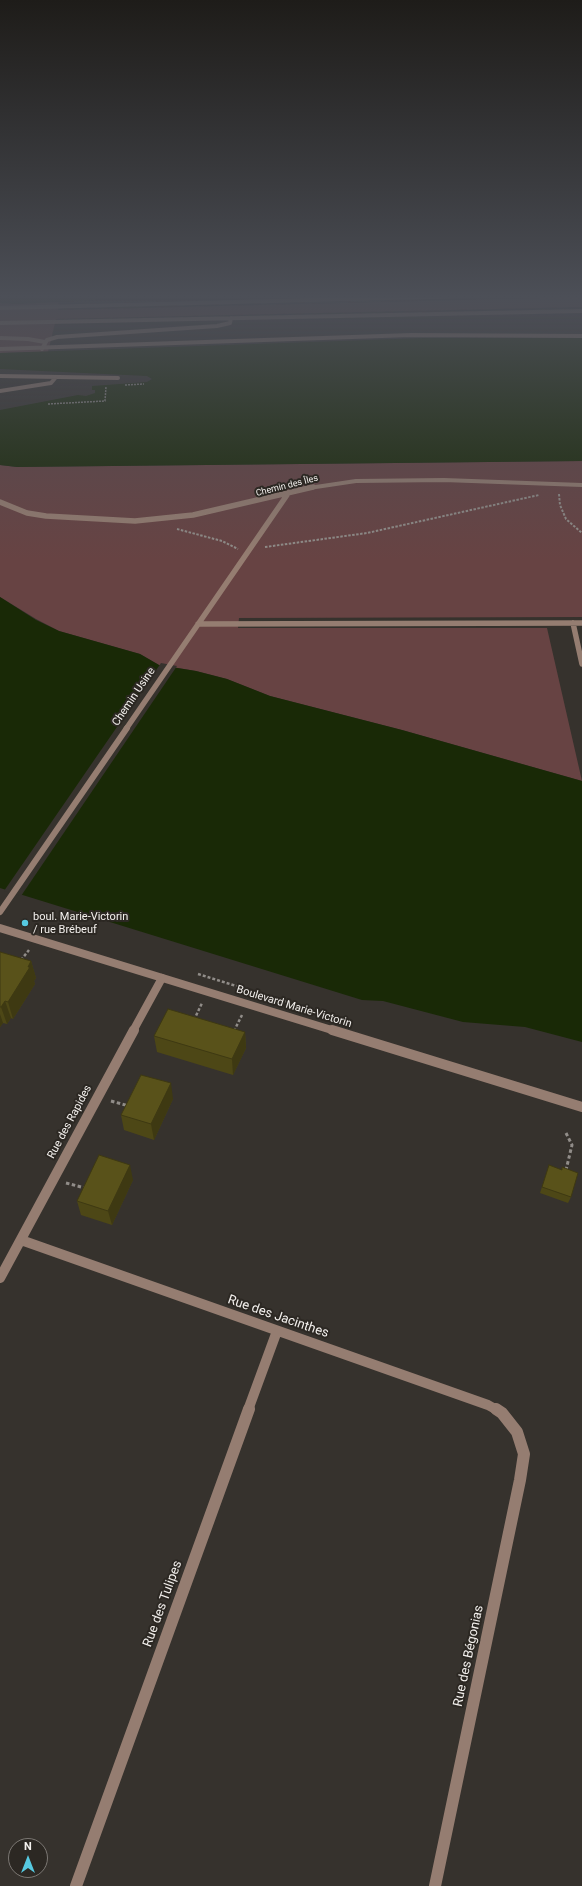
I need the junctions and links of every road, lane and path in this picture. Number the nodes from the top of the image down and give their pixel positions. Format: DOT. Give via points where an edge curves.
graph roads {
  1 [pos="44,384"];
  2 [pos="106,385"];
  3 [pos="0,391"];
  4 [pos="48,404"];
  5 [pos="558,483"];
  6 [pos="582,485"];
  7 [pos="542,494"];
  8 [pos="287,495"];
  9 [pos="0,502"];
  10 [pos="175,528"];
  11 [pos="582,533"];
  12 [pos="249,550"];
  13 [pos="245,556"];
  14 [pos="582,623"];
  15 [pos="198,624"];
  16 [pos="573,624"];
  17 [pos="582,664"];
  18 [pos="0,912"];
  19 [pos="0,928"];
  20 [pos="30,948"];
  21 [pos="18,966"];
  22 [pos="162,978"];
  23 [pos="203,1001"];
  24 [pos="243,1013"];
  25 [pos="192,1025"];
  26 [pos="231,1037"];
  27 [pos="98,1096"];
  28 [pos="582,1107"];
  29 [pos="135,1108"];
  30 [pos="566,1133"];
  31 [pos="565,1174"];
  32 [pos="53,1179"];
  33 [pos="86,1189"];
  34 [pos="21,1240"];
  35 [pos="0,1278"];
  36 [pos="277,1331"];
  37 [pos="517,1432"];
  38 [pos="76,1886"];
  39 [pos="435,1886"];
  1 -- 3 [label="lane"];
  2 -- 4 [label="path" via="106,401"];
  5 -- 6 [label="lane, Chemin des Îles"];
  5 -- 8 [label="lane, Chemin des Îles" via="356,481"];
  5 -- 11 [label="path" via="562,511 566,519"];
  7 -- 12 [label="path" via="367,533"];
  8 -- 9 [label="lane, Chemin des Îles" via="193,515 135,521 46,516 19,511"];
  8 -- 12 [label="lane, Chemin Usine"];
  10 -- 13 [label="path" via="222,541 234,546"];
  12 -- 13 [label="lane, Chemin Usine"];
  13 -- 15 [label="lane, Chemin Usine"];
  14 -- 16 [label="lane"];
  15 -- 16 [label="lane"];
  15 -- 18 [label="lane, Chemin Usine"];
  16 -- 17 [label="lane"];
  19 -- 22 [label="street, Boulevard Marie-Victorin"];
  20 -- 21 [label="path"];
  22 -- 27 [label="street, Rue des Rapides"];
  22 -- 28 [label="street, Boulevard Marie-Victorin"];
  23 -- 25 [label="path"];
  24 -- 26 [label="path"];
  27 -- 29 [label="path"];
  27 -- 32 [label="street, Rue des Rapides"];
  30 -- 31 [label="path" via="572,1145"];
  32 -- 33 [label="path"];
  32 -- 34 [label="street, Rue des Rapides"];
  34 -- 35 [label="street, Rue des Rapides"];
  34 -- 36 [label="street, Rue des Jacinthes"];
  36 -- 37 [label="street, Rue des Jacinthes" via="488,1405 502,1413"];
  36 -- 38 [label="street, Rue des Tulipes"];
  37 -- 39 [label="street, Rue des Bégonias" via="524,1454 520,1480"];
}
